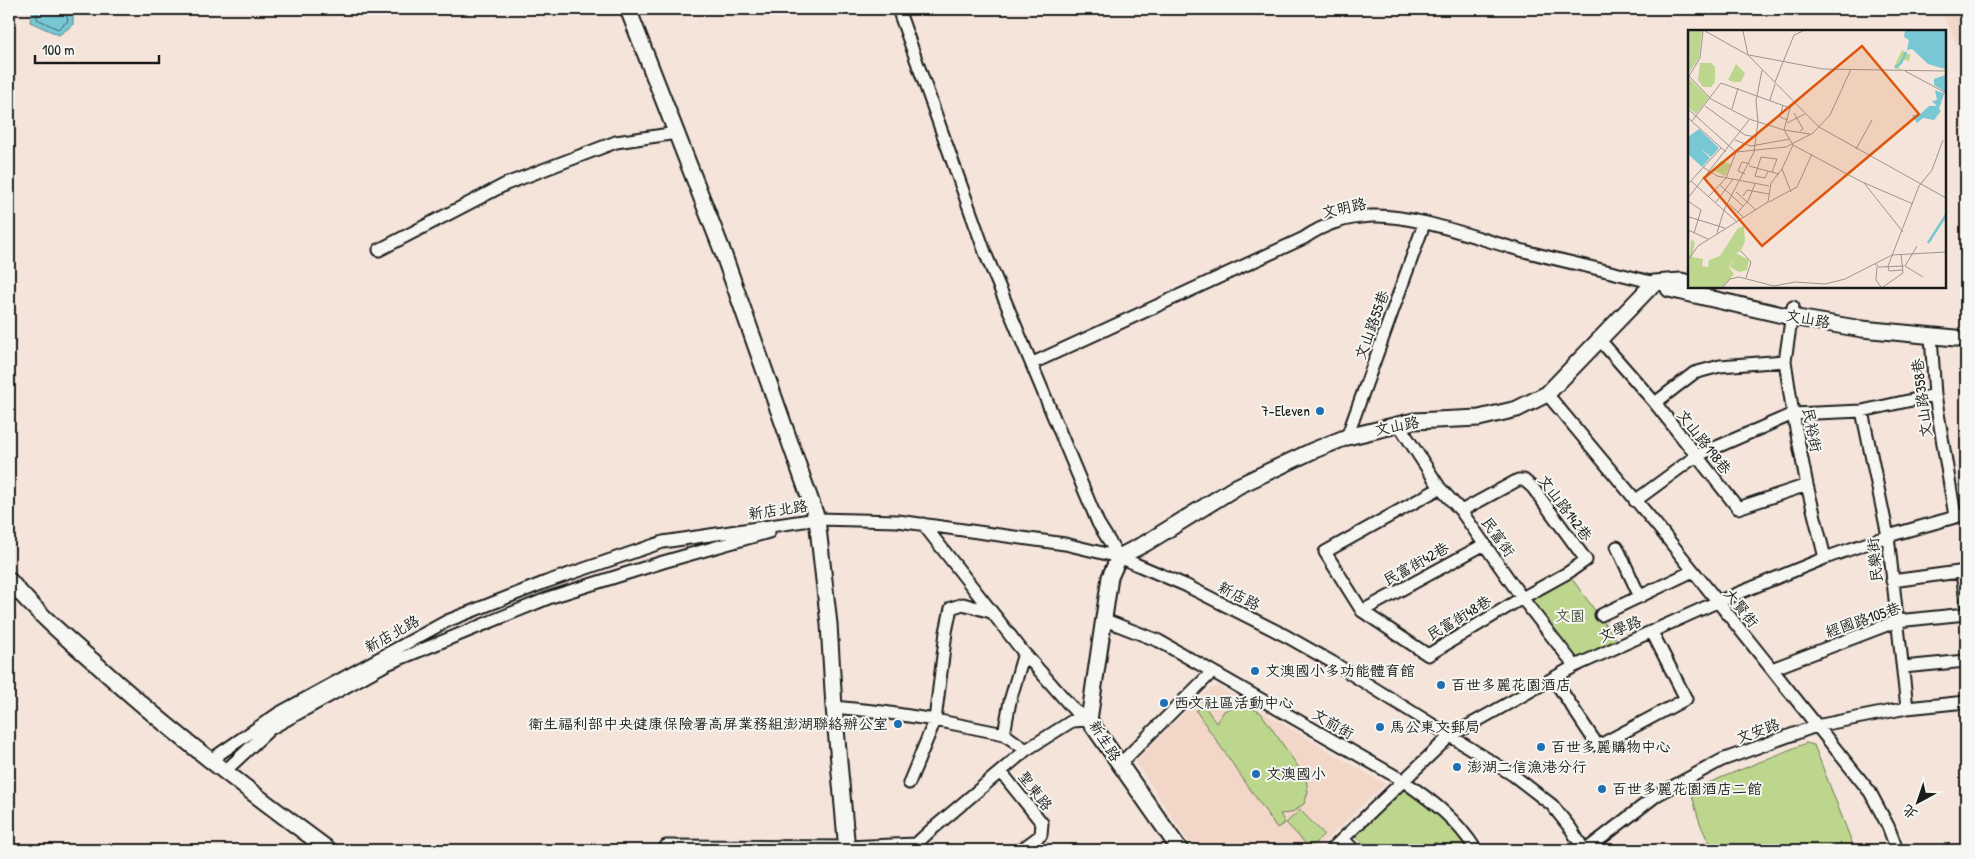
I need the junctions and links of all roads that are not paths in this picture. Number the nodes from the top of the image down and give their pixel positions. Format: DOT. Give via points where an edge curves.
graph roads {
  1 [pos="628,9"];
  2 [pos="898,9"];
  3 [pos="676,133"];
  4 [pos="1424,224"];
  5 [pos="379,250"];
  6 [pos="1688,283"];
  7 [pos="1654,284"];
  8 [pos="1709,288"];
  9 [pos="1792,312"];
  10 [pos="1966,330"];
  11 [pos="1931,336"];
  12 [pos="1599,339"];
  13 [pos="1966,339"];
  14 [pos="1785,361"];
  15 [pos="1032,363"];
  16 [pos="1547,394"];
  17 [pos="1935,395"];
  18 [pos="1655,403"];
  19 [pos="1862,411"];
  20 [pos="1793,414"];
  21 [pos="1399,425"];
  22 [pos="1348,437"];
  23 [pos="1696,456"];
  24 [pos="1807,485"];
  25 [pos="1440,488"];
  26 [pos="1635,501"];
  27 [pos="1461,511"];
  28 [pos="1961,515"];
  29 [pos="817,519"];
  30 [pos="922,524"];
  31 [pos="1888,536"];
  32 [pos="1485,544"];
  33 [pos="1617,547"];
  34 [pos="1119,557"];
  35 [pos="1825,558"];
  36 [pos="1693,572"];
  37 [pos="1964,572"];
  38 [pos="9,580"];
  39 [pos="1892,581"];
  40 [pos="1640,597"];
  41 [pos="1522,598"];
  42 [pos="1717,602"];
  43 [pos="1966,603"];
  44 [pos="1362,611"];
  45 [pos="990,612"];
  46 [pos="1966,614"];
  47 [pos="1601,615"];
  48 [pos="1105,620"];
  49 [pos="1897,621"];
  50 [pos="1652,632"];
  51 [pos="1024,653"];
  52 [pos="1966,661"];
  53 [pos="1575,666"];
  54 [pos="1903,667"];
  55 [pos="1772,669"];
  56 [pos="1212,672"];
  57 [pos="1553,678"];
  58 [pos="1966,702"];
  59 [pos="834,707"];
  60 [pos="1908,708"];
  61 [pos="935,720"];
  62 [pos="1089,720"];
  63 [pos="1816,726"];
  64 [pos="1004,734"];
  65 [pos="1450,736"];
  66 [pos="1026,750"];
  67 [pos="210,761"];
  68 [pos="1120,764"];
  69 [pos="224,772"];
  70 [pos="1001,772"];
  71 [pos="1402,780"];
  72 [pos="909,783"];
  73 [pos="1343,839"];
  74 [pos="666,846"];
  75 [pos="918,847"];
  76 [pos="847,848"];
  77 [pos="329,850"];
  78 [pos="1021,850"];
  79 [pos="1180,850"];
  80 [pos="1331,850"];
  81 [pos="1354,850"];
  82 [pos="1476,850"];
  83 [pos="1585,850"];
  84 [pos="1897,850"];
  1 -- 3 [label="main road"];
  2 -- 15 [label="street" via="980,238"];
  3 -- 5 [label="street" via="616,142 506,184"];
  3 -- 29 [label="main road" via="729,269"];
  4 -- 7 [label="street, 文明路"];
  4 -- 15 [label="street, 文明路" via="1373,216 1347,219 1318,228 1304,238"];
  4 -- 22 [label="street, 文山路55巷"];
  6 -- 7 [label="main road"];
  7 -- 9 [label="main road, 文山路"];
  7 -- 12 [label="main road, 文山路"];
  8 -- 9 [label="main road, 文山路"];
  9 -- 10 [label="main road, 文山路"];
  9 -- 11 [label="main road, 文山路" via="1862,329"];
  9 -- 14 [label="street, 民裕街"];
  11 -- 13 [label="main road, 文山路"];
  11 -- 17 [label="street, 文山路358巷"];
  12 -- 16 [label="main road, 文山路"];
  12 -- 18 [label="street, 文山路198巷"];
  14 -- 18 [label="street" via="1720,366 1694,373"];
  14 -- 20 [label="street, 民裕街"];
  15 -- 34 [label="street" via="1098,523"];
  16 -- 21 [label="main road, 文山路" via="1517,410 1479,418"];
  16 -- 26 [label="street, 大賢街"];
  17 -- 19 [label="street"];
  17 -- 28 [label="street, 文山路358巷"];
  18 -- 23 [label="street, 文山路198巷"];
  19 -- 20 [label="street"];
  19 -- 31 [label="street, 民樂街"];
  20 -- 23 [label="street"];
  20 -- 24 [label="street, 民裕街"];
  21 -- 22 [label="main road, 文山路"];
  21 -- 25 [label="street, 民富街"];
  22 -- 34 [label="main road, 文山路" via="1238,486"];
  23 -- 24 [label="street, 文山路198巷" via="1738,508"];
  23 -- 26 [label="street"];
  24 -- 35 [label="street, 民裕街"];
  25 -- 27 [label="street, 民富街"];
  25 -- 44 [label="street" via="1324,552"];
  26 -- 36 [label="street, 大賢街"];
  27 -- 32 [label="street, 民富街"];
  27 -- 41 [label="street, 文山路142巷" via="1518,480 1524,480 1586,560"];
  28 -- 31 [label="street, 文學路"];
  29 -- 30 [label="street, 新店路"];
  29 -- 59 [label="main road" via="830,624"];
  29 -- 67 [label="street, 新店北路" via="662,542 546,582 456,618 279,713"];
  29 -- 69 [label="street, 新店北路" via="551,597 387,664 270,729"];
  30 -- 34 [label="street, 新店路" via="1065,544"];
  30 -- 45 [label="street"];
  31 -- 35 [label="street, 文學路"];
  31 -- 39 [label="street, 民樂街"];
  32 -- 41 [label="street, 民富街"];
  32 -- 44 [label="street, 民富街42巷"];
  33 -- 40 [label="street"];
  34 -- 48 [label="main road, 新生路" via="1110,577"];
  34 -- 65 [label="street, 新店路" via="1286,636"];
  35 -- 42 [label="street, 文學路"];
  36 -- 40 [label="street"];
  36 -- 42 [label="street, 大賢街"];
  37 -- 39 [label="street"];
  37 -- 43 [label="street"];
  38 -- 67 [label="main road" via="86,656"];
  39 -- 49 [label="street, 民樂街"];
  40 -- 47 [label="street"];
  41 -- 44 [label="street, 民富街48巷" via="1428,655"];
  41 -- 53 [label="street, 民富街"];
  42 -- 50 [label="street, 文學路"];
  42 -- 55 [label="street, 大賢街"];
  45 -- 51 [label="street"];
  45 -- 61 [label="street" via="963,604 951,608"];
  46 -- 49 [label="street, 經國路105巷"];
  48 -- 56 [label="street, 文前街" via="1159,641"];
  48 -- 62 [label="main road, 新生路"];
  49 -- 54 [label="street, 民樂街"];
  49 -- 55 [label="street, 經國路105巷"];
  50 -- 53 [label="street, 文學路"];
  50 -- 57 [label="street" via="1686,699 1598,746"];
  51 -- 62 [label="street" via="1075,710"];
  51 -- 64 [label="street"];
  52 -- 54 [label="street"];
  53 -- 57 [label="street, 文學路"];
  54 -- 60 [label="street, 民樂街"];
  55 -- 63 [label="street, 大賢街"];
  56 -- 68 [label="street"];
  56 -- 71 [label="street, 文前街"];
  57 -- 65 [label="street, 文學路"];
  58 -- 60 [label="street, 文安路"];
  59 -- 61 [label="street"];
  59 -- 76 [label="main road"];
  60 -- 63 [label="street, 文安路"];
  61 -- 64 [label="street"];
  61 -- 72 [label="street"];
  62 -- 66 [label="street" via="1072,721"];
  62 -- 68 [label="main road, 新生路"];
  63 -- 83 [label="street, 文安路" via="1722,760 1657,795"];
  63 -- 84 [label="street, 大賢街" via="1870,792"];
  64 -- 66 [label="street"];
  65 -- 71 [label="street, 文學路"];
  65 -- 83 [label="street, 新店路" via="1514,775 1552,805"];
  66 -- 70 [label="street"];
  67 -- 69 [label="main road"];
  68 -- 79 [label="main road, 新生路"];
  69 -- 77 [label="main road"];
  70 -- 75 [label="street" via="930,830"];
  70 -- 78 [label="street, 聖東路" via="1042,823 1040,835"];
  71 -- 73 [label="street, 文學路"];
  71 -- 82 [label="street, 文前街" via="1438,805"];
  73 -- 80 [label="street, 文學路"];
  73 -- 81 [label="street"];
  74 -- 76 [label="street"];
  75 -- 76 [label="street"];
}
